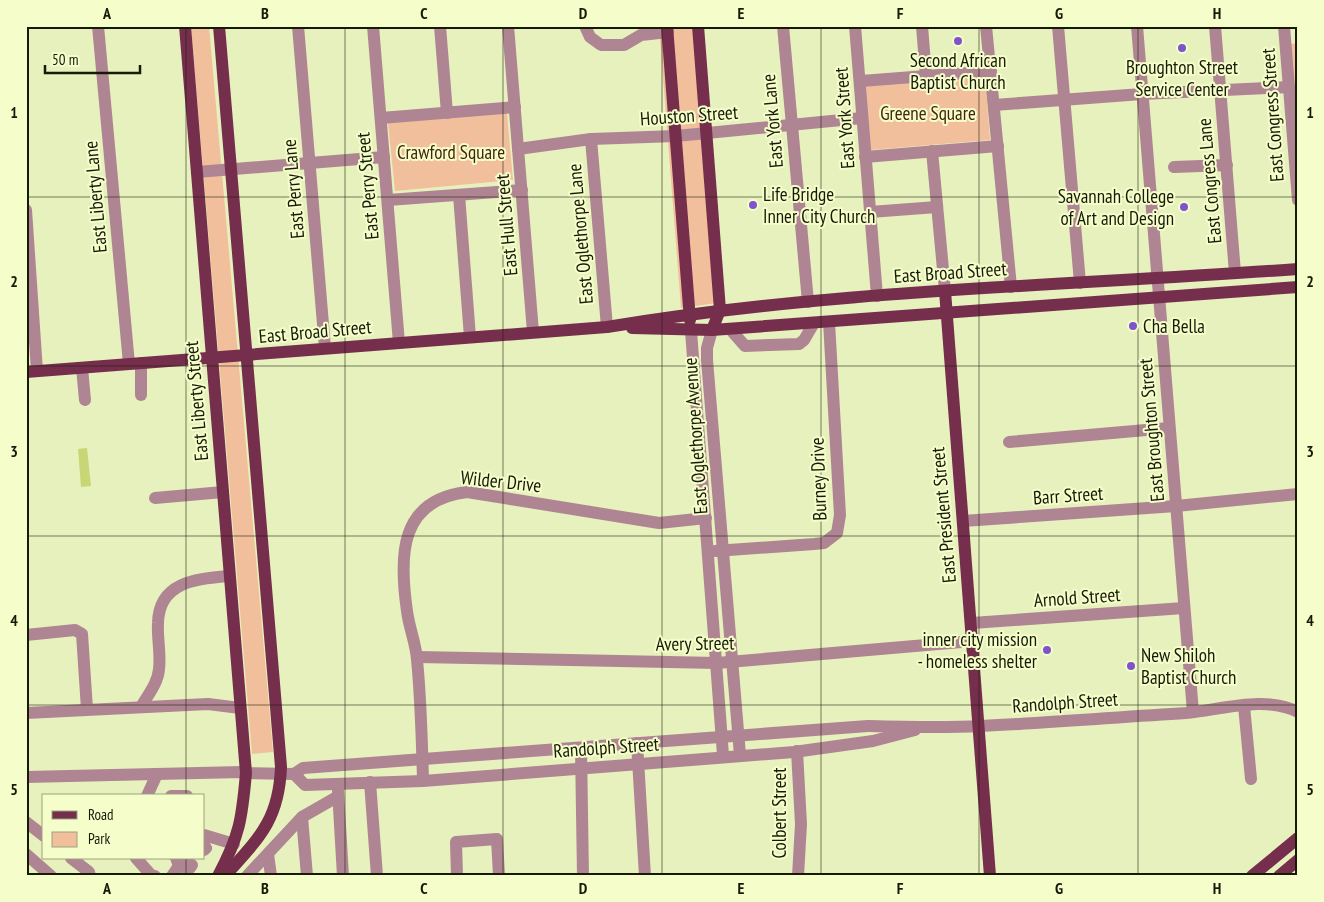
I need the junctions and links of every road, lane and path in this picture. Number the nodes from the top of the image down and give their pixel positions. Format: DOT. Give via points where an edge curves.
graph roads {
  1 [pos="98,26"];
  2 [pos="185,26"];
  3 [pos="219,26"];
  4 [pos="298,26"];
  5 [pos="373,26"];
  6 [pos="440,26"];
  7 [pos="508,26"];
  8 [pos="585,26"];
  9 [pos="698,26"];
  10 [pos="783,26"];
  11 [pos="855,26"];
  12 [pos="922,26"];
  13 [pos="986,26"];
  14 [pos="1058,26"];
  15 [pos="1137,26"];
  16 [pos="1215,26"];
  17 [pos="668,29"];
  18 [pos="1289,34"];
  19 [pos="991,70"];
  20 [pos="926,76"];
  21 [pos="861,81"];
  22 [pos="1289,87"];
  23 [pos="1220,89"];
  24 [pos="1142,94"];
  25 [pos="1064,100"];
  26 [pos="994,105"];
  27 [pos="515,108"];
  28 [pos="447,113"];
  29 [pos="381,118"];
  30 [pos="862,118"];
  31 [pos="790,127"];
  32 [pos="1295,133"];
  33 [pos="706,134"];
  34 [pos="676,136"];
  35 [pos="591,139"];
  36 [pos="998,146"];
  37 [pos="518,148"];
  38 [pos="932,151"];
  39 [pos="384,157"];
  40 [pos="865,158"];
  41 [pos="309,163"];
  42 [pos="1227,165"];
  43 [pos="1174,167"];
  44 [pos="232,170"];
  45 [pos="197,172"];
  46 [pos="522,190"];
  47 [pos="459,195"];
  48 [pos="388,200"];
  49 [pos="1298,200"];
  50 [pos="937,207"];
  51 [pos="26,210"];
  52 [pos="870,212"];
  53 [pos="1298,269"];
  54 [pos="1235,273"];
  55 [pos="1158,277"];
  56 [pos="1080,283"];
  57 [pos="1011,287"];
  58 [pos="1298,287"];
  59 [pos="945,291"];
  60 [pos="877,296"];
  61 [pos="1159,299"];
  62 [pos="808,302"];
  63 [pos="720,310"];
  64 [pos="690,313"];
  65 [pos="947,314"];
  66 [pos="829,322"];
  67 [pos="814,323"];
  68 [pos="607,327"];
  69 [pos="730,329"];
  70 [pos="712,330"];
  71 [pos="691,331"];
  72 [pos="534,332"];
  73 [pos="470,337"];
  74 [pos="399,343"];
  75 [pos="325,348"];
  76 [pos="245,355"];
  77 [pos="212,357"];
  78 [pos="135,364"];
  79 [pos="82,368"];
  80 [pos="31,372"];
  81 [pos="142,394"];
  82 [pos="84,400"];
  83 [pos="1169,428"];
  84 [pos="1009,442"];
  85 [pos="223,492"];
  86 [pos="1298,494"];
  87 [pos="155,498"];
  88 [pos="1176,506"];
  89 [pos="706,518"];
  90 [pos="963,521"];
  91 [pos="723,551"];
  92 [pos="708,552"];
  93 [pos="230,576"];
  94 [pos="1184,608"];
  95 [pos="972,623"];
  96 [pos="26,635"];
  97 [pos="973,641"];
  98 [pos="417,657"];
  99 [pos="732,662"];
  100 [pos="717,663"];
  101 [pos="1244,706"];
  102 [pos="141,707"];
  103 [pos="240,708"];
  104 [pos="87,710"];
  105 [pos="1193,712"];
  106 [pos="1298,712"];
  107 [pos="26,713"];
  108 [pos="980,726"];
  109 [pos="922,728"];
  110 [pos="737,735"];
  111 [pos="721,736"];
  112 [pos="636,743"];
  113 [pos="581,748"];
  114 [pos="797,751"];
  115 [pos="740,754"];
  116 [pos="723,756"];
  117 [pos="423,760"];
  118 [pos="638,764"];
  119 [pos="581,767"];
  120 [pos="281,770"];
  121 [pos="157,774"];
  122 [pos="246,774"];
  123 [pos="294,774"];
  124 [pos="26,777"];
  125 [pos="1251,779"];
  126 [pos="424,781"];
  127 [pos="340,782"];
  128 [pos="370,782"];
  129 [pos="148,794"];
  130 [pos="337,797"];
  131 [pos="302,817"];
  132 [pos="26,822"];
  133 [pos="42,834"];
  134 [pos="205,835"];
  135 [pos="1298,838"];
  136 [pos="234,844"];
  137 [pos="26,854"];
  138 [pos="268,854"];
  139 [pos="74,860"];
  140 [pos="138,860"];
  141 [pos="1298,860"];
  142 [pos="1298,871"];
  143 [pos="51,876"];
  144 [pos="90,876"];
  145 [pos="155,876"];
  146 [pos="218,876"];
  147 [pos="225,876"];
  148 [pos="247,876"];
  149 [pos="271,876"];
  150 [pos="307,876"];
  151 [pos="344,876"];
  152 [pos="377,876"];
  153 [pos="458,876"];
  154 [pos="499,876"];
  155 [pos="583,876"];
  156 [pos="644,876"];
  157 [pos="798,876"];
  158 [pos="990,876"];
  159 [pos="1252,876"];
  160 [pos="1279,876"];
  161 [pos="1291,876"];
  1 -- 78 [label="street, East Liberty Lane"];
  2 -- 45 [label="main road, East Liberty Street"];
  3 -- 44 [label="main road"];
  4 -- 41 [label="street, East Perry Lane"];
  5 -- 29 [label="street, East Perry Street"];
  6 -- 28 [label="street"];
  7 -- 27 [label="street, East Hull Street"];
  8 -- 17 [label="street" via="590,37 601,45 624,45 641,35"];
  9 -- 33 [label="main road, East Oglethorpe Avenue"];
  10 -- 31 [label="street, East York Lane"];
  11 -- 21 [label="street, East York Street"];
  12 -- 20 [label="street"];
  13 -- 19 [label="street"];
  14 -- 25 [label="street"];
  15 -- 24 [label="street, East Broughton Street"];
  16 -- 23 [label="street, East Congress Lane"];
  17 -- 34 [label="main road, East Oglethorpe Avenue"];
  18 -- 22 [label="street, East Congress Street"];
  19 -- 20 [label="street"];
  19 -- 26 [label="street"];
  20 -- 21 [label="street"];
  21 -- 30 [label="street, East York Street"];
  22 -- 23 [label="street"];
  22 -- 32 [label="street, East Congress Street"];
  23 -- 24 [label="street"];
  23 -- 42 [label="street, East Congress Lane"];
  24 -- 25 [label="street"];
  24 -- 55 [label="street, East Broughton Street"];
  25 -- 26 [label="street"];
  25 -- 56 [label="street"];
  26 -- 36 [label="street"];
  27 -- 28 [label="street"];
  27 -- 37 [label="street, East Hull Street"];
  28 -- 29 [label="street"];
  29 -- 39 [label="street, East Perry Street"];
  30 -- 31 [label="street, Houston Street"];
  30 -- 40 [label="street, East York Street"];
  31 -- 33 [label="street, Houston Street"];
  31 -- 62 [label="street, East York Lane"];
  32 -- 49 [label="street, East Congress Street"];
  33 -- 34 [label="street, Houston Street"];
  33 -- 63 [label="main road, East Oglethorpe Avenue"];
  34 -- 35 [label="street, Houston Street"];
  34 -- 64 [label="main road, East Oglethorpe Avenue"];
  35 -- 37 [label="street, Houston Street"];
  35 -- 68 [label="street, East Oglethorpe Lane"];
  36 -- 38 [label="street"];
  36 -- 57 [label="street"];
  37 -- 46 [label="street, East Hull Street"];
  38 -- 40 [label="street"];
  38 -- 50 [label="street, East President Street"];
  39 -- 41 [label="street"];
  39 -- 48 [label="street, East Perry Street"];
  40 -- 52 [label="street, East York Street"];
  41 -- 44 [label="street"];
  41 -- 75 [label="street, East Perry Lane"];
  42 -- 43 [label="street"];
  42 -- 54 [label="street, East Congress Lane"];
  44 -- 45 [label="street"];
  44 -- 76 [label="main road"];
  45 -- 77 [label="main road, East Liberty Street"];
  46 -- 47 [label="street"];
  46 -- 72 [label="street, East Hull Street"];
  47 -- 48 [label="street"];
  47 -- 73 [label="street"];
  48 -- 74 [label="street, East Perry Street"];
  50 -- 52 [label="street"];
  50 -- 59 [label="street, East President Street"];
  51 -- 80 [label="street"];
  52 -- 60 [label="street, East York Street"];
  53 -- 54 [label="main road, East Broad Street"];
  54 -- 55 [label="main road, East Broad Street"];
  55 -- 56 [label="main road, East Broad Street"];
  55 -- 61 [label="street, East Broughton Street"];
  56 -- 57 [label="main road, East Broad Street"];
  57 -- 59 [label="main road, East Broad Street"];
  58 -- 61 [label="main road, East Broad Street"];
  59 -- 60 [label="main road, East Broad Street"];
  59 -- 65 [label="main road, East President Street"];
  60 -- 62 [label="main road, East Broad Street"];
  61 -- 65 [label="main road, East Broad Street"];
  61 -- 83 [label="street, East Broughton Street"];
  62 -- 63 [label="main road, East Broad Street"];
  63 -- 64 [label="main road, East Broad Street"];
  63 -- 70 [label="main road, East Oglethorpe Avenue"];
  64 -- 68 [label="main road, East Broad Street"];
  64 -- 71 [label="main road, East Oglethorpe Avenue"];
  65 -- 66 [label="main road, East Broad Street"];
  65 -- 90 [label="main road, East President Street"];
  66 -- 67 [label="main road, East Broad Street"];
  66 -- 91 [label="street, Burney Drive" via="840,515 836,533 824,543"];
  67 -- 69 [label="main road, East Broad Street"];
  67 -- 69 [label="street" via="799,344 745,346"];
  68 -- 71 [label="main road, East Broad Street"];
  68 -- 72 [label="main road, East Broad Street"];
  69 -- 70 [label="main road, East Broad Street"];
  70 -- 71 [label="main road, East Broad Street"];
  70 -- 91 [label="street, East Oglethorpe Avenue" via="707,360"];
  71 -- 89 [label="street, East Oglethorpe Avenue"];
  72 -- 73 [label="main road, East Broad Street"];
  73 -- 74 [label="main road, East Broad Street"];
  74 -- 75 [label="main road, East Broad Street"];
  75 -- 76 [label="main road, East Broad Street"];
  76 -- 77 [label="main road, East Broad Street"];
  76 -- 120 [label="main road"];
  77 -- 78 [label="main road, East Broad Street"];
  77 -- 85 [label="main road, East Liberty Street"];
  78 -- 79 [label="main road, East Broad Street"];
  78 -- 81 [label="street, East Liberty Lane"];
  79 -- 80 [label="main road, East Broad Street"];
  79 -- 82 [label="street"];
  83 -- 84 [label="street"];
  83 -- 88 [label="street, East Broughton Street"];
  85 -- 87 [label="street"];
  85 -- 93 [label="main road, East Liberty Street"];
  86 -- 88 [label="street, Barr Street"];
  88 -- 90 [label="street, Barr Street"];
  88 -- 94 [label="street, East Broughton Street"];
  89 -- 92 [label="street, East Oglethorpe Avenue"];
  89 -- 98 [label="street, Wilder Drive" via="659,523 467,492 449,494 431,502 417,514 409,528 406,543 407,611"];
  90 -- 95 [label="main road, East President Street"];
  91 -- 92 [label="street, Burney Drive"];
  91 -- 99 [label="street, East Oglethorpe Avenue"];
  92 -- 100 [label="street, East Oglethorpe Avenue"];
  93 -- 102 [label="street" via="181,585 163,599 158,623 157,680"];
  93 -- 103 [label="main road, East Liberty Street"];
  94 -- 95 [label="street, Arnold Street"];
  94 -- 105 [label="street, East Broughton Street"];
  95 -- 97 [label="main road, East President Street"];
  96 -- 104 [label="street" via="76,630 82,634"];
  97 -- 99 [label="street, Avery Street"];
  97 -- 108 [label="main road, East President Street"];
  98 -- 100 [label="street, Avery Street"];
  98 -- 117 [label="street, Wilder Drive"];
  99 -- 100 [label="street, Avery Street"];
  99 -- 110 [label="street, East Oglethorpe Avenue"];
  100 -- 111 [label="street, East Oglethorpe Avenue"];
  101 -- 105 [label="street, Randolph Street"];
  101 -- 106 [label="street, Randolph Street" via="1264,705"];
  101 -- 125 [label="street"];
  102 -- 103 [label="street" via="208,704"];
  102 -- 104 [label="street"];
  103 -- 122 [label="main road, East Liberty Street"];
  104 -- 107 [label="street"];
  105 -- 108 [label="street, Randolph Street"];
  108 -- 109 [label="street, Randolph Street"];
  108 -- 158 [label="main road, East President Street"];
  109 -- 110 [label="street, Randolph Street" via="868,726"];
  109 -- 114 [label="street, Randolph Street" via="873,741"];
  110 -- 111 [label="street, Randolph Street"];
  110 -- 115 [label="street, East Oglethorpe Avenue"];
  111 -- 112 [label="street, Randolph Street"];
  111 -- 116 [label="street, East Oglethorpe Avenue"];
  112 -- 113 [label="street, Randolph Street"];
  112 -- 118 [label="street"];
  113 -- 117 [label="street, Randolph Street"];
  113 -- 119 [label="street"];
  114 -- 115 [label="street, Randolph Street"];
  114 -- 157 [label="street, Colbert Street" via="801,824"];
  115 -- 116 [label="street, Randolph Street"];
  116 -- 118 [label="street, Randolph Street"];
  117 -- 123 [label="street, Randolph Street" via="304,768"];
  117 -- 126 [label="street, Wilder Drive"];
  118 -- 119 [label="street, Randolph Street"];
  118 -- 156 [label="street"];
  119 -- 126 [label="street, Randolph Street"];
  119 -- 155 [label="street"];
  120 -- 122 [label="street, Randolph Street"];
  120 -- 123 [label="street, Randolph Street"];
  120 -- 147 [label="main road" via="281,790 264,830"];
  121 -- 122 [label="street, Randolph Street"];
  121 -- 124 [label="street, Randolph Street"];
  121 -- 129 [label="street"];
  122 -- 136 [label="main road, East Liberty Street" via="241,822"];
  123 -- 127 [label="street, Randolph Street" via="305,784"];
  126 -- 128 [label="street, Randolph Street"];
  127 -- 128 [label="street, Randolph Street"];
  127 -- 130 [label="street"];
  128 -- 152 [label="street"];
  130 -- 131 [label="street"];
  130 -- 151 [label="street"];
  131 -- 138 [label="street"];
  131 -- 150 [label="street"];
  132 -- 133 [label="street"];
  134 -- 136 [label="street"];
  135 -- 159 [label="main road"];
  136 -- 146 [label="main road, East Liberty Street"];
  137 -- 143 [label="street"];
  138 -- 148 [label="street"];
  138 -- 149 [label="street"];
  139 -- 144 [label="street"];
  140 -- 145 [label="street"];
  141 -- 160 [label="main road"];
  142 -- 161 [label="main road"];
  153 -- 154 [label="street" via="456,842 497,840"];
}
